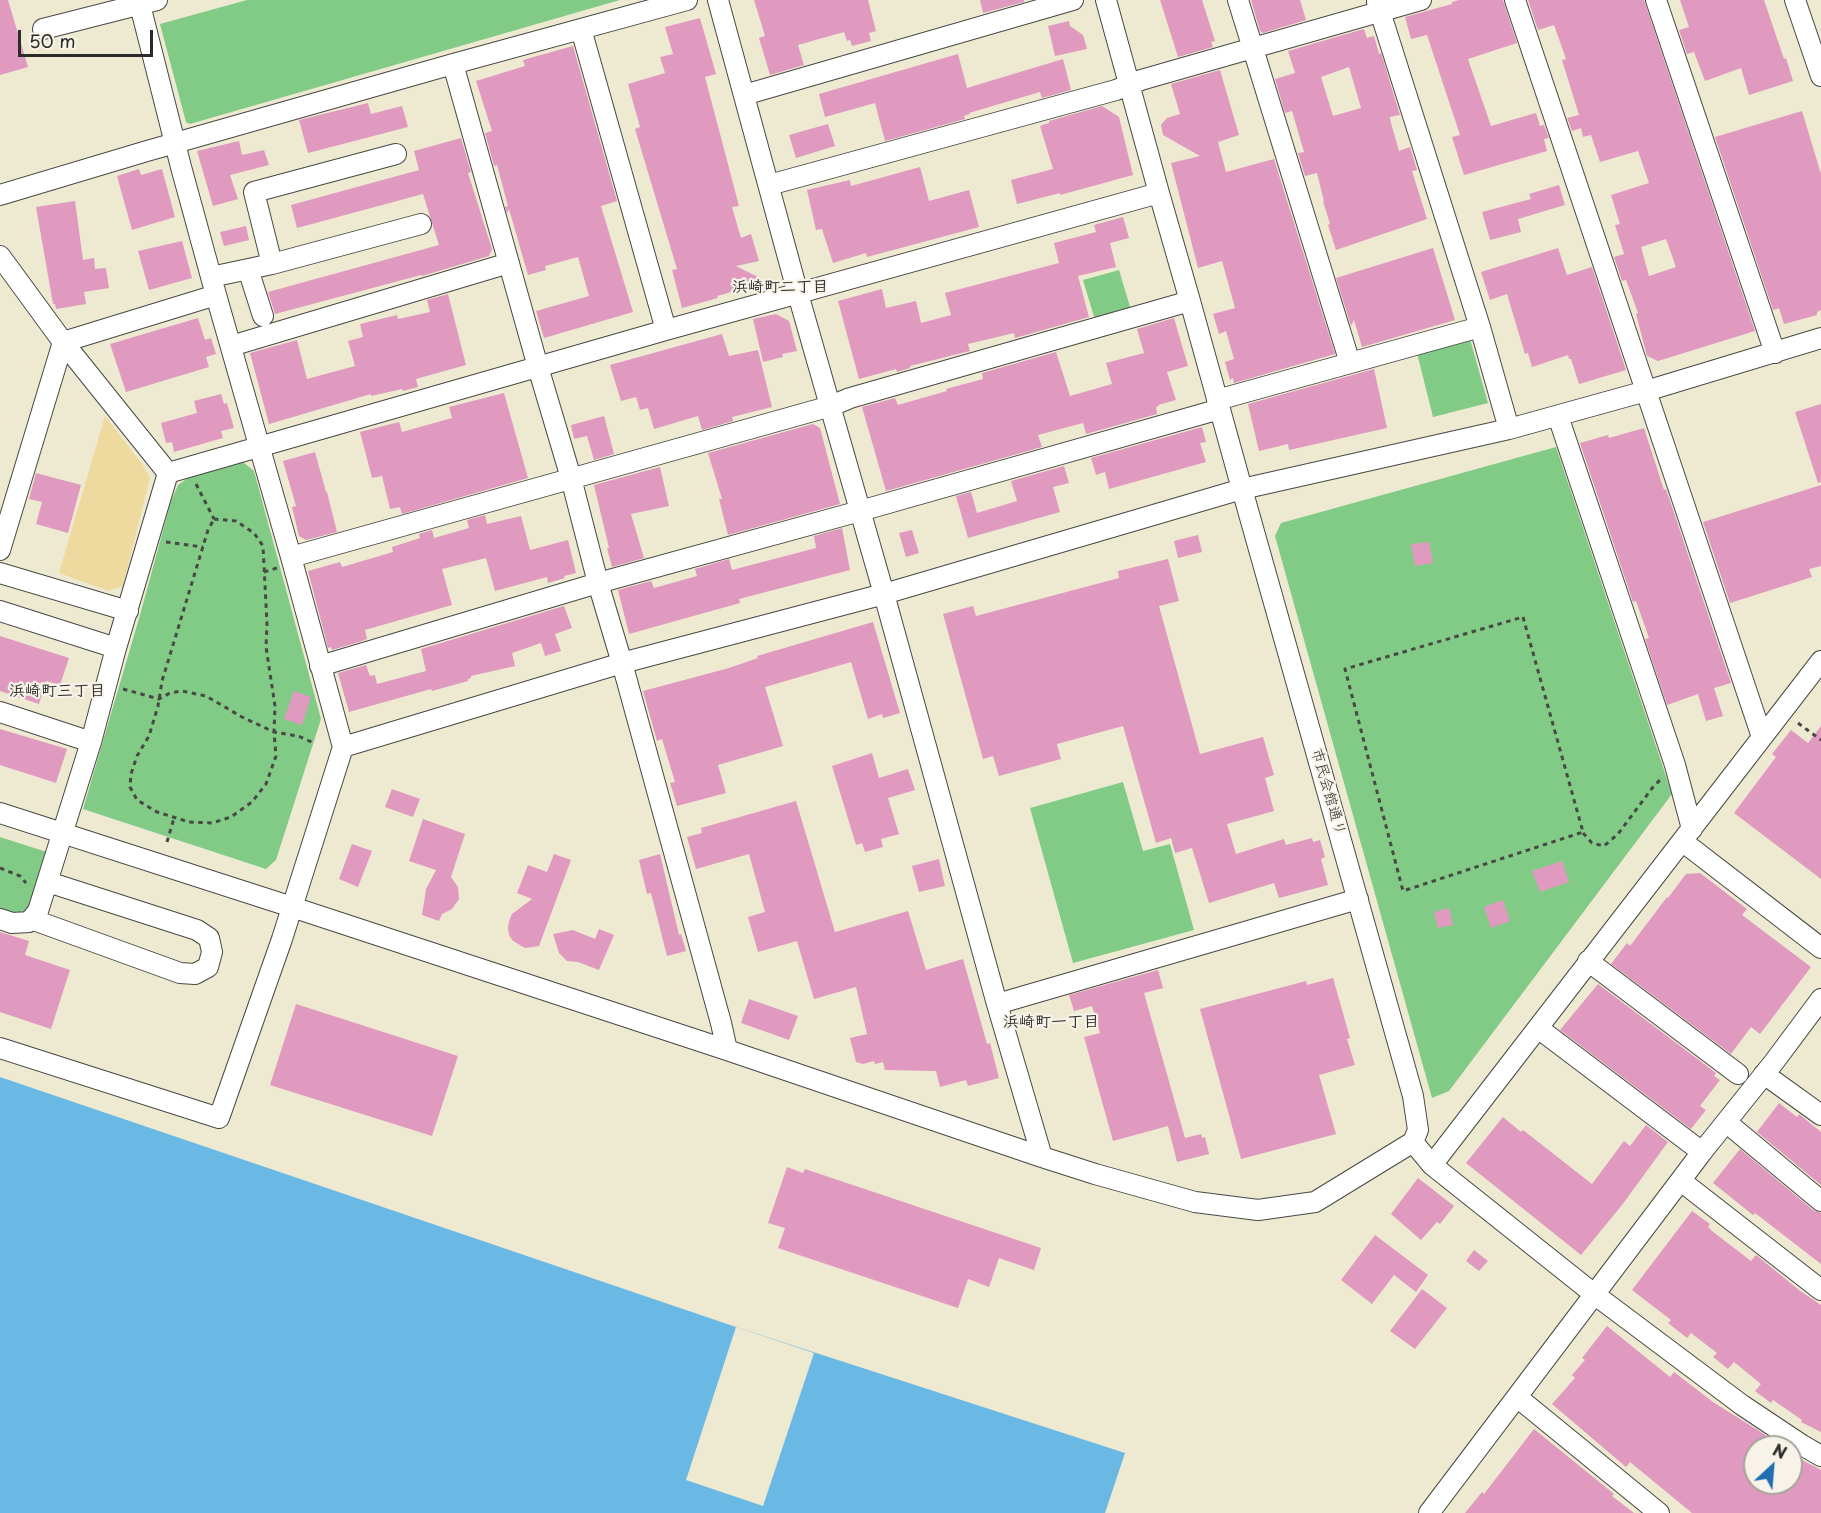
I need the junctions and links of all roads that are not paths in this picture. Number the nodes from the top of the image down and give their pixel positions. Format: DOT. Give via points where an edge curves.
graph roads {
  1 [pos="687,0"];
  2 [pos="718,0"];
  3 [pos="1073,0"];
  4 [pos="1106,0"];
  5 [pos="1238,0"];
  6 [pos="1421,0"];
  7 [pos="1515,0"];
  8 [pos="1656,0"];
  9 [pos="1795,0"];
  10 [pos="149,2"];
  11 [pos="1379,6"];
  12 [pos="43,29"];
  13 [pos="581,29"];
  14 [pos="1253,47"];
  15 [pos="453,64"];
  16 [pos="1821,76"];
  17 [pos="1130,85"];
  18 [pos="744,95"];
  19 [pos="176,143"];
  20 [pos="396,154"];
  21 [pos="769,185"];
  22 [pos="1159,193"];
  23 [pos="0,195"];
  24 [pos="421,224"];
  25 [pos="0,256"];
  26 [pos="509,263"];
  27 [pos="272,264"];
  28 [pos="248,269"];
  29 [pos="214,286"];
  30 [pos="798,294"];
  31 [pos="1190,301"];
  32 [pos="263,316"];
  33 [pos="1480,327"];
  34 [pos="666,330"];
  35 [pos="1821,338"];
  36 [pos="63,342"];
  37 [pos="231,346"];
  38 [pos="1775,353"];
  39 [pos="1350,363"];
  40 [pos="538,367"];
  41 [pos="1646,391"];
  42 [pos="1218,404"];
  43 [pos="831,406"];
  44 [pos="1558,416"];
  45 [pos="1509,429"];
  46 [pos="259,446"];
  47 [pos="168,473"];
  48 [pos="571,478"];
  49 [pos="1242,489"];
  50 [pos="860,511"];
  51 [pos="0,550"];
  52 [pos="286,562"];
  53 [pos="0,573"];
  54 [pos="598,583"];
  55 [pos="884,594"];
  56 [pos="0,611"];
  57 [pos="128,611"];
  58 [pos="116,648"];
  59 [pos="1821,661"];
  60 [pos="622,663"];
  61 [pos="320,666"];
  62 [pos="0,712"];
  63 [pos="1762,737"];
  64 [pos="90,742"];
  65 [pos="343,747"];
  66 [pos="0,813"];
  67 [pos="63,832"];
  68 [pos="1687,835"];
  69 [pos="39,885"];
  70 [pos="1358,899"];
  71 [pos="291,907"];
  72 [pos="0,919"];
  73 [pos="31,919"];
  74 [pos="1821,948"];
  75 [pos="1588,961"];
  76 [pos="1821,999"];
  77 [pos="997,1004"];
  78 [pos="1538,1028"];
  79 [pos="0,1048"];
  80 [pos="727,1050"];
  81 [pos="1738,1074"];
  82 [pos="1764,1074"];
  83 [pos="1821,1115"];
  84 [pos="1726,1122"];
  85 [pos="1413,1142"];
  86 [pos="1702,1152"];
  87 [pos="1042,1157"];
  88 [pos="1432,1165"];
  89 [pos="1681,1181"];
  90 [pos="1821,1201"];
  91 [pos="1821,1290"];
  92 [pos="1594,1294"];
  93 [pos="1517,1397"];
  94 [pos="1821,1456"];
  95 [pos="1433,1512"];
  96 [pos="1659,1513"];
  1 -- 13 [label="street"];
  2 -- 18 [label="street"];
  3 -- 18 [label="street"];
  4 -- 17 [label="street, 市民会館通り"];
  5 -- 14 [label="street"];
  6 -- 11 [label="street"];
  7 -- 41 [label="street"];
  8 -- 38 [label="street"];
  9 -- 16 [label="street"];
  10 -- 12 [label="street"];
  10 -- 19 [label="street"];
  11 -- 14 [label="street"];
  11 -- 33 [label="street"];
  13 -- 15 [label="street"];
  13 -- 34 [label="street"];
  14 -- 17 [label="street"];
  14 -- 39 [label="street"];
  15 -- 19 [label="street"];
  15 -- 26 [label="street"];
  17 -- 21 [label="street"];
  17 -- 22 [label="street, 市民会館通り"];
  18 -- 21 [label="street"];
  19 -- 23 [label="street"];
  19 -- 29 [label="street"];
  20 -- 27 [label="street" via="254,192"];
  21 -- 30 [label="street"];
  22 -- 30 [label="street"];
  22 -- 31 [label="street, 市民会館通り"];
  24 -- 27 [label="street"];
  25 -- 36 [label="street"];
  26 -- 37 [label="street"];
  26 -- 40 [label="street"];
  27 -- 28 [label="street"];
  28 -- 29 [label="street"];
  28 -- 32 [label="street"];
  29 -- 36 [label="street"];
  29 -- 37 [label="street"];
  30 -- 34 [label="street"];
  30 -- 43 [label="street"];
  31 -- 42 [label="street, 市民会館通り"];
  31 -- 43 [label="street"];
  33 -- 39 [label="street"];
  33 -- 45 [label="street"];
  34 -- 40 [label="street"];
  35 -- 38 [label="street"];
  36 -- 47 [label="street"];
  36 -- 51 [label="street"];
  37 -- 46 [label="street"];
  38 -- 41 [label="street"];
  39 -- 42 [label="street"];
  40 -- 46 [label="street"];
  40 -- 48 [label="street"];
  41 -- 44 [label="street"];
  41 -- 63 [label="street"];
  42 -- 49 [label="street, 市民会館通り"];
  42 -- 50 [label="street"];
  43 -- 48 [label="street"];
  43 -- 50 [label="street"];
  44 -- 45 [label="street"];
  44 -- 68 [label="street" via="1675,765"];
  45 -- 49 [label="street"];
  46 -- 47 [label="street"];
  46 -- 52 [label="street"];
  47 -- 57 [label="street"];
  48 -- 52 [label="street"];
  48 -- 54 [label="street"];
  49 -- 55 [label="street"];
  49 -- 70 [label="street, 市民会館通り"];
  50 -- 54 [label="street"];
  50 -- 55 [label="street"];
  52 -- 61 [label="street"];
  53 -- 57 [label="street"];
  54 -- 60 [label="street"];
  54 -- 61 [label="street"];
  55 -- 60 [label="street"];
  55 -- 77 [label="street"];
  56 -- 58 [label="street"];
  57 -- 58 [label="street"];
  58 -- 64 [label="street"];
  59 -- 63 [label="street"];
  60 -- 65 [label="street"];
  60 -- 80 [label="street"];
  61 -- 65 [label="street"];
  62 -- 64 [label="street"];
  63 -- 68 [label="street"];
  64 -- 67 [label="street"];
  65 -- 71 [label="street"];
  66 -- 67 [label="street"];
  67 -- 69 [label="street"];
  67 -- 71 [label="street"];
  68 -- 74 [label="street"];
  68 -- 75 [label="street"];
  69 -- 73 [label="street" via="38,911"];
  69 -- 73 [label="street" via="197,930 209,938 213,952 208,966 195,974 180,973"];
  70 -- 77 [label="street"];
  70 -- 85 [label="street, 市民会館通り" via="1413,1096 1418,1130"];
  71 -- 79 [label="street" via="219,1118"];
  71 -- 80 [label="street"];
  72 -- 73 [label="street"];
  75 -- 78 [label="street"];
  75 -- 81 [label="street"];
  76 -- 82 [label="street"];
  77 -- 87 [label="street"];
  78 -- 86 [label="street"];
  78 -- 88 [label="street"];
  80 -- 87 [label="street"];
  82 -- 83 [label="street"];
  82 -- 84 [label="street"];
  84 -- 86 [label="street"];
  84 -- 90 [label="street"];
  85 -- 87 [label="street" via="1316,1202 1258,1210 1196,1202"];
  85 -- 88 [label="street"];
  86 -- 89 [label="street"];
  88 -- 92 [label="street"];
  89 -- 91 [label="street"];
  89 -- 92 [label="street"];
  92 -- 93 [label="street"];
  92 -- 94 [label="street" via="1742,1405"];
  93 -- 95 [label="street"];
  93 -- 96 [label="street"];
}
